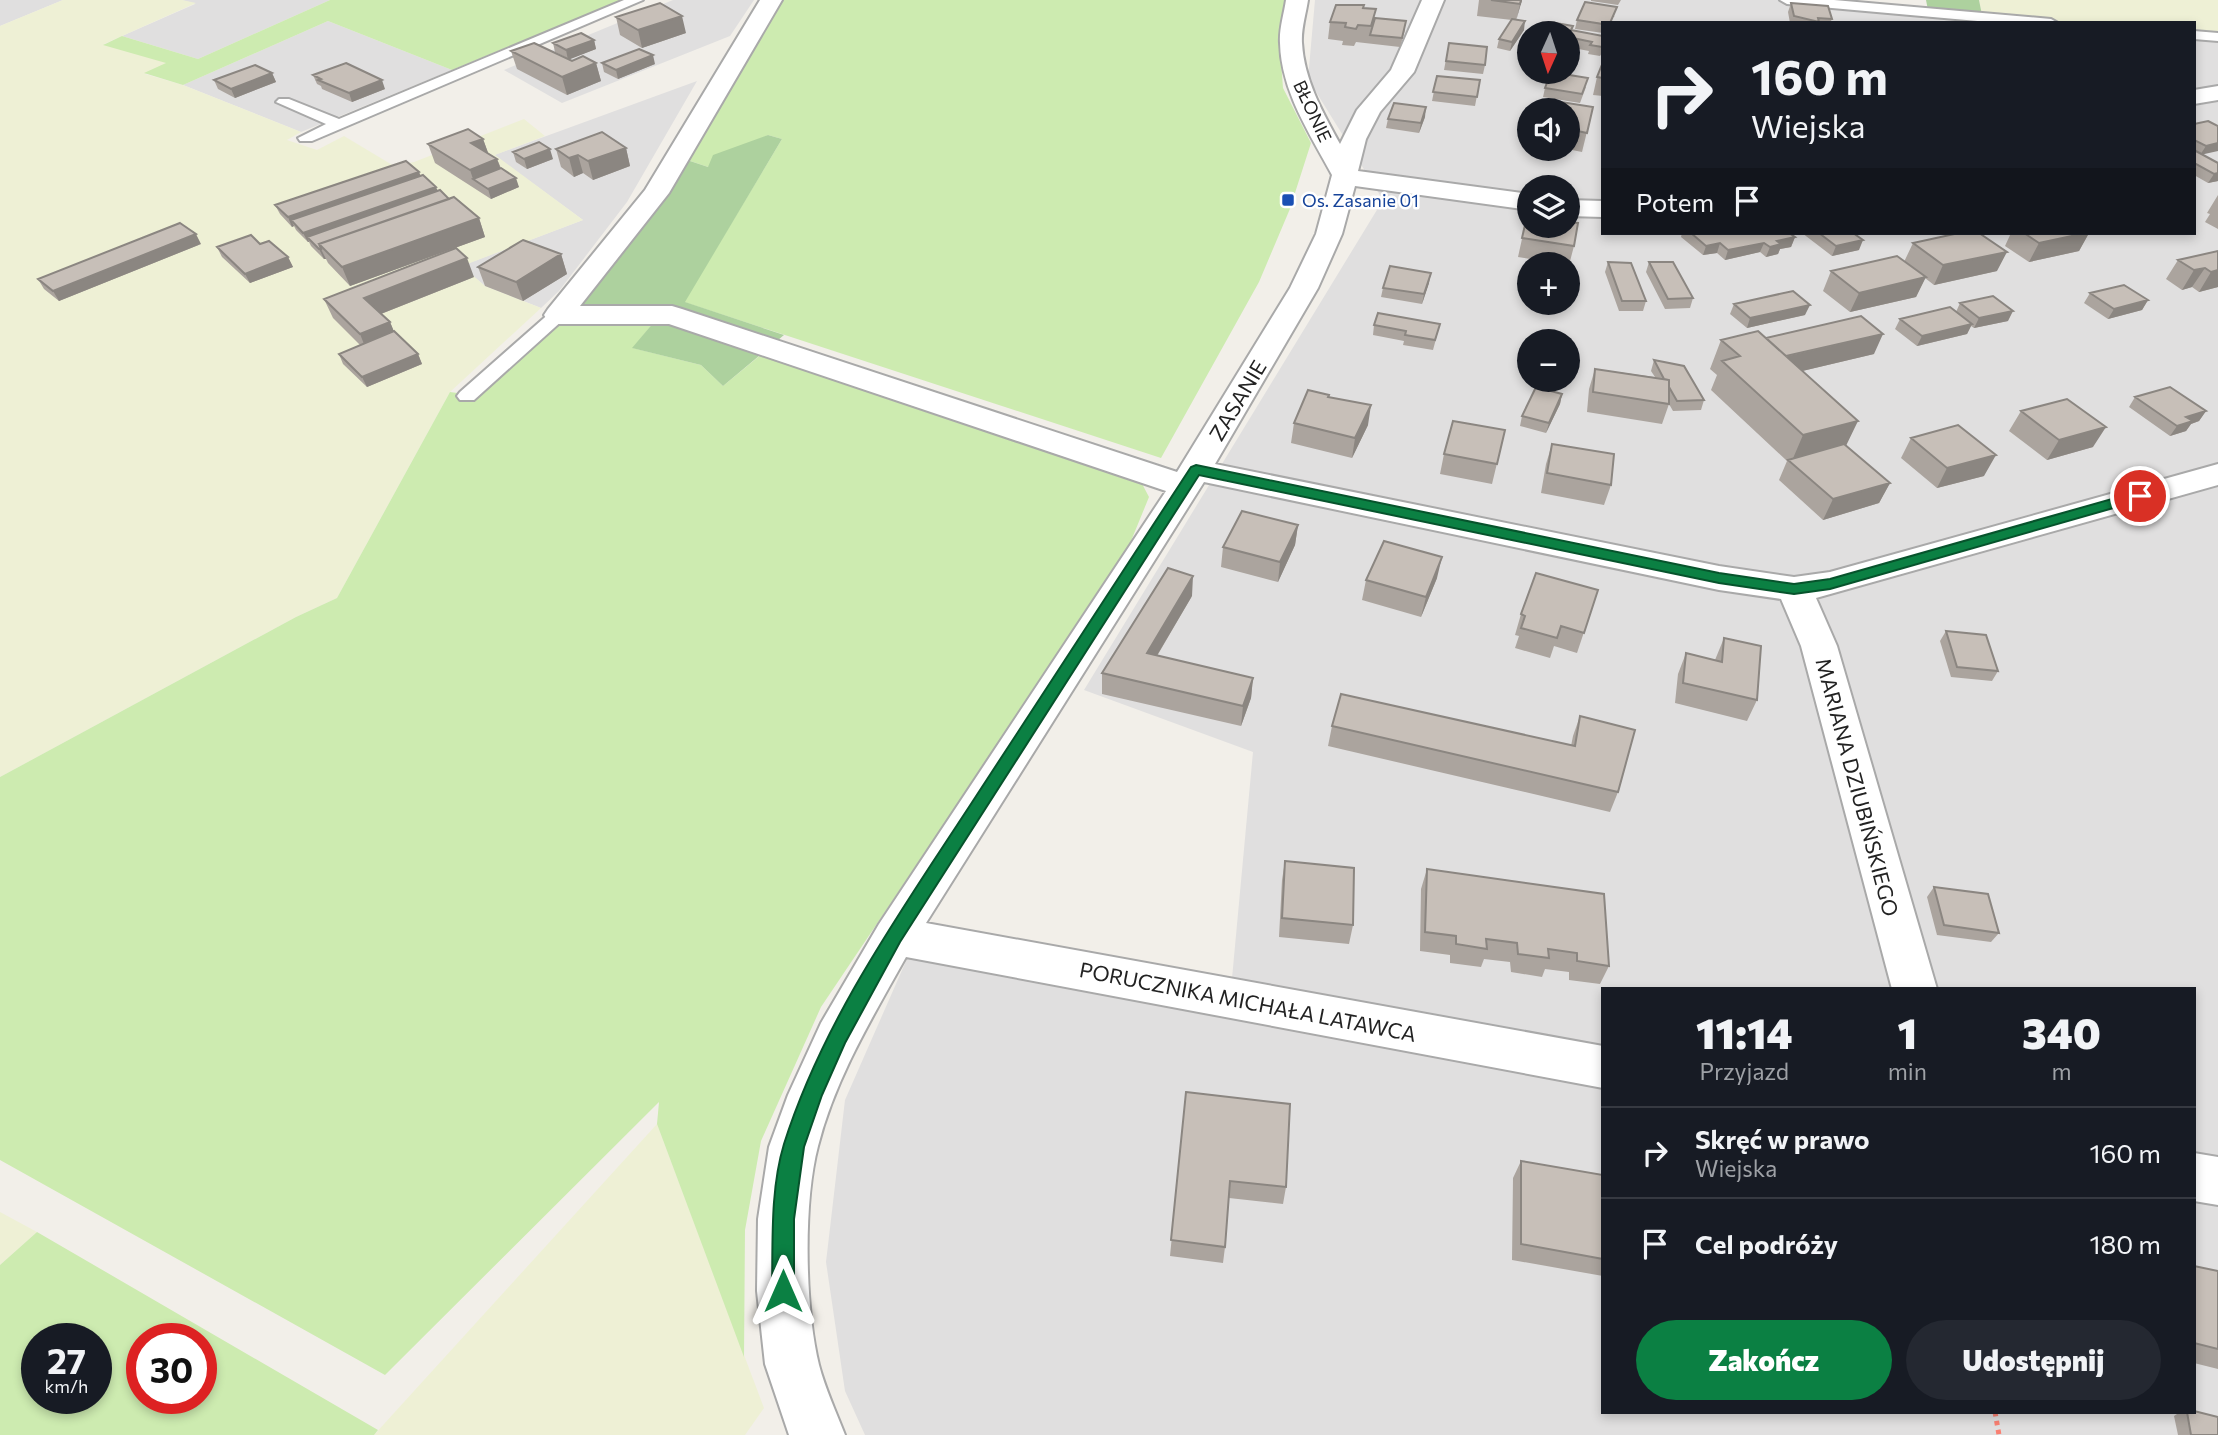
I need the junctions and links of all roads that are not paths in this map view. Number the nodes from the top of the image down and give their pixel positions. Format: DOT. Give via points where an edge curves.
graph roads {
  1 [pos="636,0"];
  2 [pos="771,0"];
  3 [pos="1297,0"];
  4 [pos="1433,0"];
  5 [pos="1787,0"];
  6 [pos="2028,21"];
  7 [pos="2196,35"];
  8 [pos="2218,37"];
  9 [pos="2218,93"];
  10 [pos="2196,97"];
  11 [pos="284,102"];
  12 [pos="339,124"];
  13 [pos="306,138"];
  14 [pos="1346,177"];
  15 [pos="1517,200"];
  16 [pos="1580,208"];
  17 [pos="1601,209"];
  18 [pos="558,315"];
  19 [pos="467,396"];
  20 [pos="2218,474"];
  21 [pos="1191,478"];
  22 [pos="1794,589"];
  23 [pos="894,937"];
  24 [pos="1914,987"];
  25 [pos="1601,1067"];
  26 [pos="2196,1177"];
  27 [pos="2218,1181"];
  28 [pos="817,1435"];
  1 -- 12 [label="lane"];
  2 -- 18 [label="street" via="656,193"];
  3 -- 14 [label="street, BŁONIE" via="1291,41 1294,70"];
  4 -- 14 [label="street, ZASANIE" via="1402,72 1369,110 1354,139"];
  5 -- 6 [label="lane"];
  7 -- 8 [label="lane"];
  9 -- 10 [label="street"];
  11 -- 12 [label="lane"];
  12 -- 13 [label="lane"];
  14 -- 15 [label="street"];
  14 -- 21 [label="street, ZASANIE" via="1329,233 1304,288"];
  16 -- 17 [label="street"];
  18 -- 19 [label="lane"];
  18 -- 21 [label="street" via="672,315"];
  20 -- 22 [label="street" via="1830,584"];
  21 -- 22 [label="street"];
  21 -- 23 [label="street, ZASANIE"];
  22 -- 24 [label="street, MARIANA DZIUBIŃSKIEGO" via="1819,646"];
  23 -- 25 [label="street, PORUCZNIKA MICHAŁA LATAWCA"];
  23 -- 28 [label="street, ZASANIE" via="837,1038 793,1147 783,1219 783,1291 792,1364"];
  26 -- 27 [label="street"];
}
